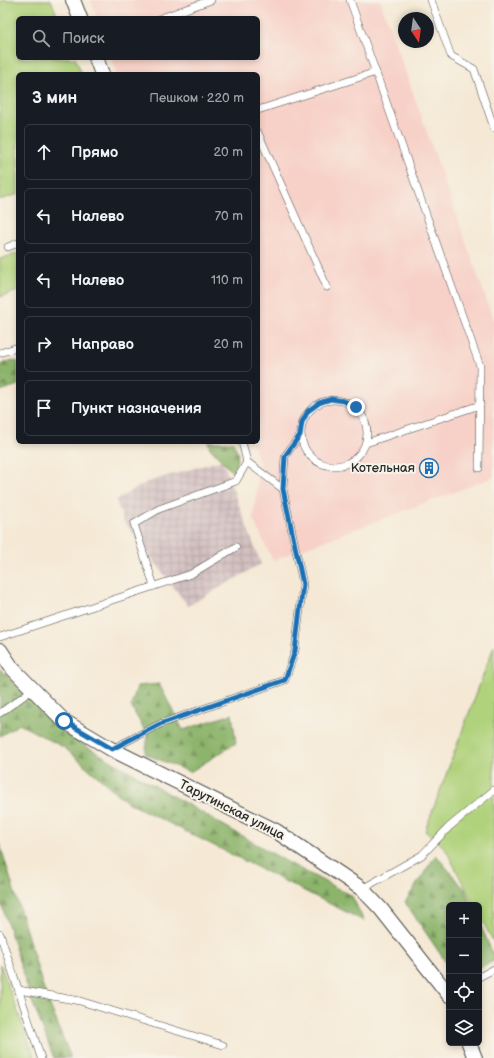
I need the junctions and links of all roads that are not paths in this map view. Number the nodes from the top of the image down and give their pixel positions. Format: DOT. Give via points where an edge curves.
graph roads {
  1 [pos="73,0"];
  2 [pos="211,0"];
  3 [pos="350,0"];
  4 [pos="431,0"];
  5 [pos="79,16"];
  6 [pos="167,16"];
  7 [pos="97,60"];
  8 [pos="101,72"];
  9 [pos="376,72"];
  10 [pos="260,109"];
  11 [pos="494,128"];
  12 [pos="260,137"];
  13 [pos="16,244"];
  14 [pos="8,247"];
  15 [pos="327,287"];
  16 [pos="16,348"];
  17 [pos="0,353"];
  18 [pos="480,406"];
  19 [pos="300,435"];
  20 [pos="366,443"];
  21 [pos="242,444"];
  22 [pos="247,462"];
  23 [pos="479,468"];
  24 [pos="283,489"];
  25 [pos="236,547"];
  26 [pos="154,586"];
  27 [pos="0,637"];
  28 [pos="0,650"];
  29 [pos="32,690"];
  30 [pos="0,712"];
  31 [pos="112,749"];
  32 [pos="494,790"];
  33 [pos="362,889"];
  34 [pos="0,934"];
  35 [pos="494,969"];
  36 [pos="482,975"];
  37 [pos="446,989"];
  38 [pos="19,990"];
  39 [pos="223,1045"];
  40 [pos="470,1046"];
  41 [pos="41,1058"];
  42 [pos="475,1058"];
  1 -- 5 [label="street"];
  2 -- 6 [label="lane"];
  3 -- 9 [label="lane"];
  4 -- 11 [label="lane" via="451,56 474,69"];
  7 -- 8 [label="street"];
  9 -- 10 [label="lane"];
  9 -- 18 [label="lane" via="480,366"];
  12 -- 15 [label="lane"];
  13 -- 14 [label="lane"];
  16 -- 17 [label="lane"];
  18 -- 20 [label="lane"];
  18 -- 23 [label="lane"];
  19 -- 20 [label="lane" via="304,448 312,458 324,465 337,466 349,462 360,454"];
  19 -- 20 [label="lane" via="302,422 308,411 319,403 331,399 344,401 356,407 364,417 368,430"];
  19 -- 24 [label="lane" via="285,456"];
  21 -- 22 [label="lane"];
  22 -- 24 [label="lane"];
  22 -- 26 [label="lane" via="236,481 160,509 134,524"];
  24 -- 31 [label="lane" via="303,584 295,651 285,680 160,724"];
  25 -- 26 [label="lane" via="191,574"];
  26 -- 27 [label="lane"];
  28 -- 29 [label="street, Тарутинская улица"];
  29 -- 30 [label="lane"];
  29 -- 31 [label="street, Тарутинская улица" via="64,721"];
  31 -- 33 [label="street, Тарутинская улица" via="276,830"];
  32 -- 33 [label="lane" via="449,827 422,855"];
  33 -- 37 [label="street, Тарутинская улица" via="381,908"];
  34 -- 38 [label="lane"];
  35 -- 36 [label="lane"];
  38 -- 39 [label="lane" via="80,1001"];
  38 -- 41 [label="lane"];
  40 -- 42 [label="street"];
}
